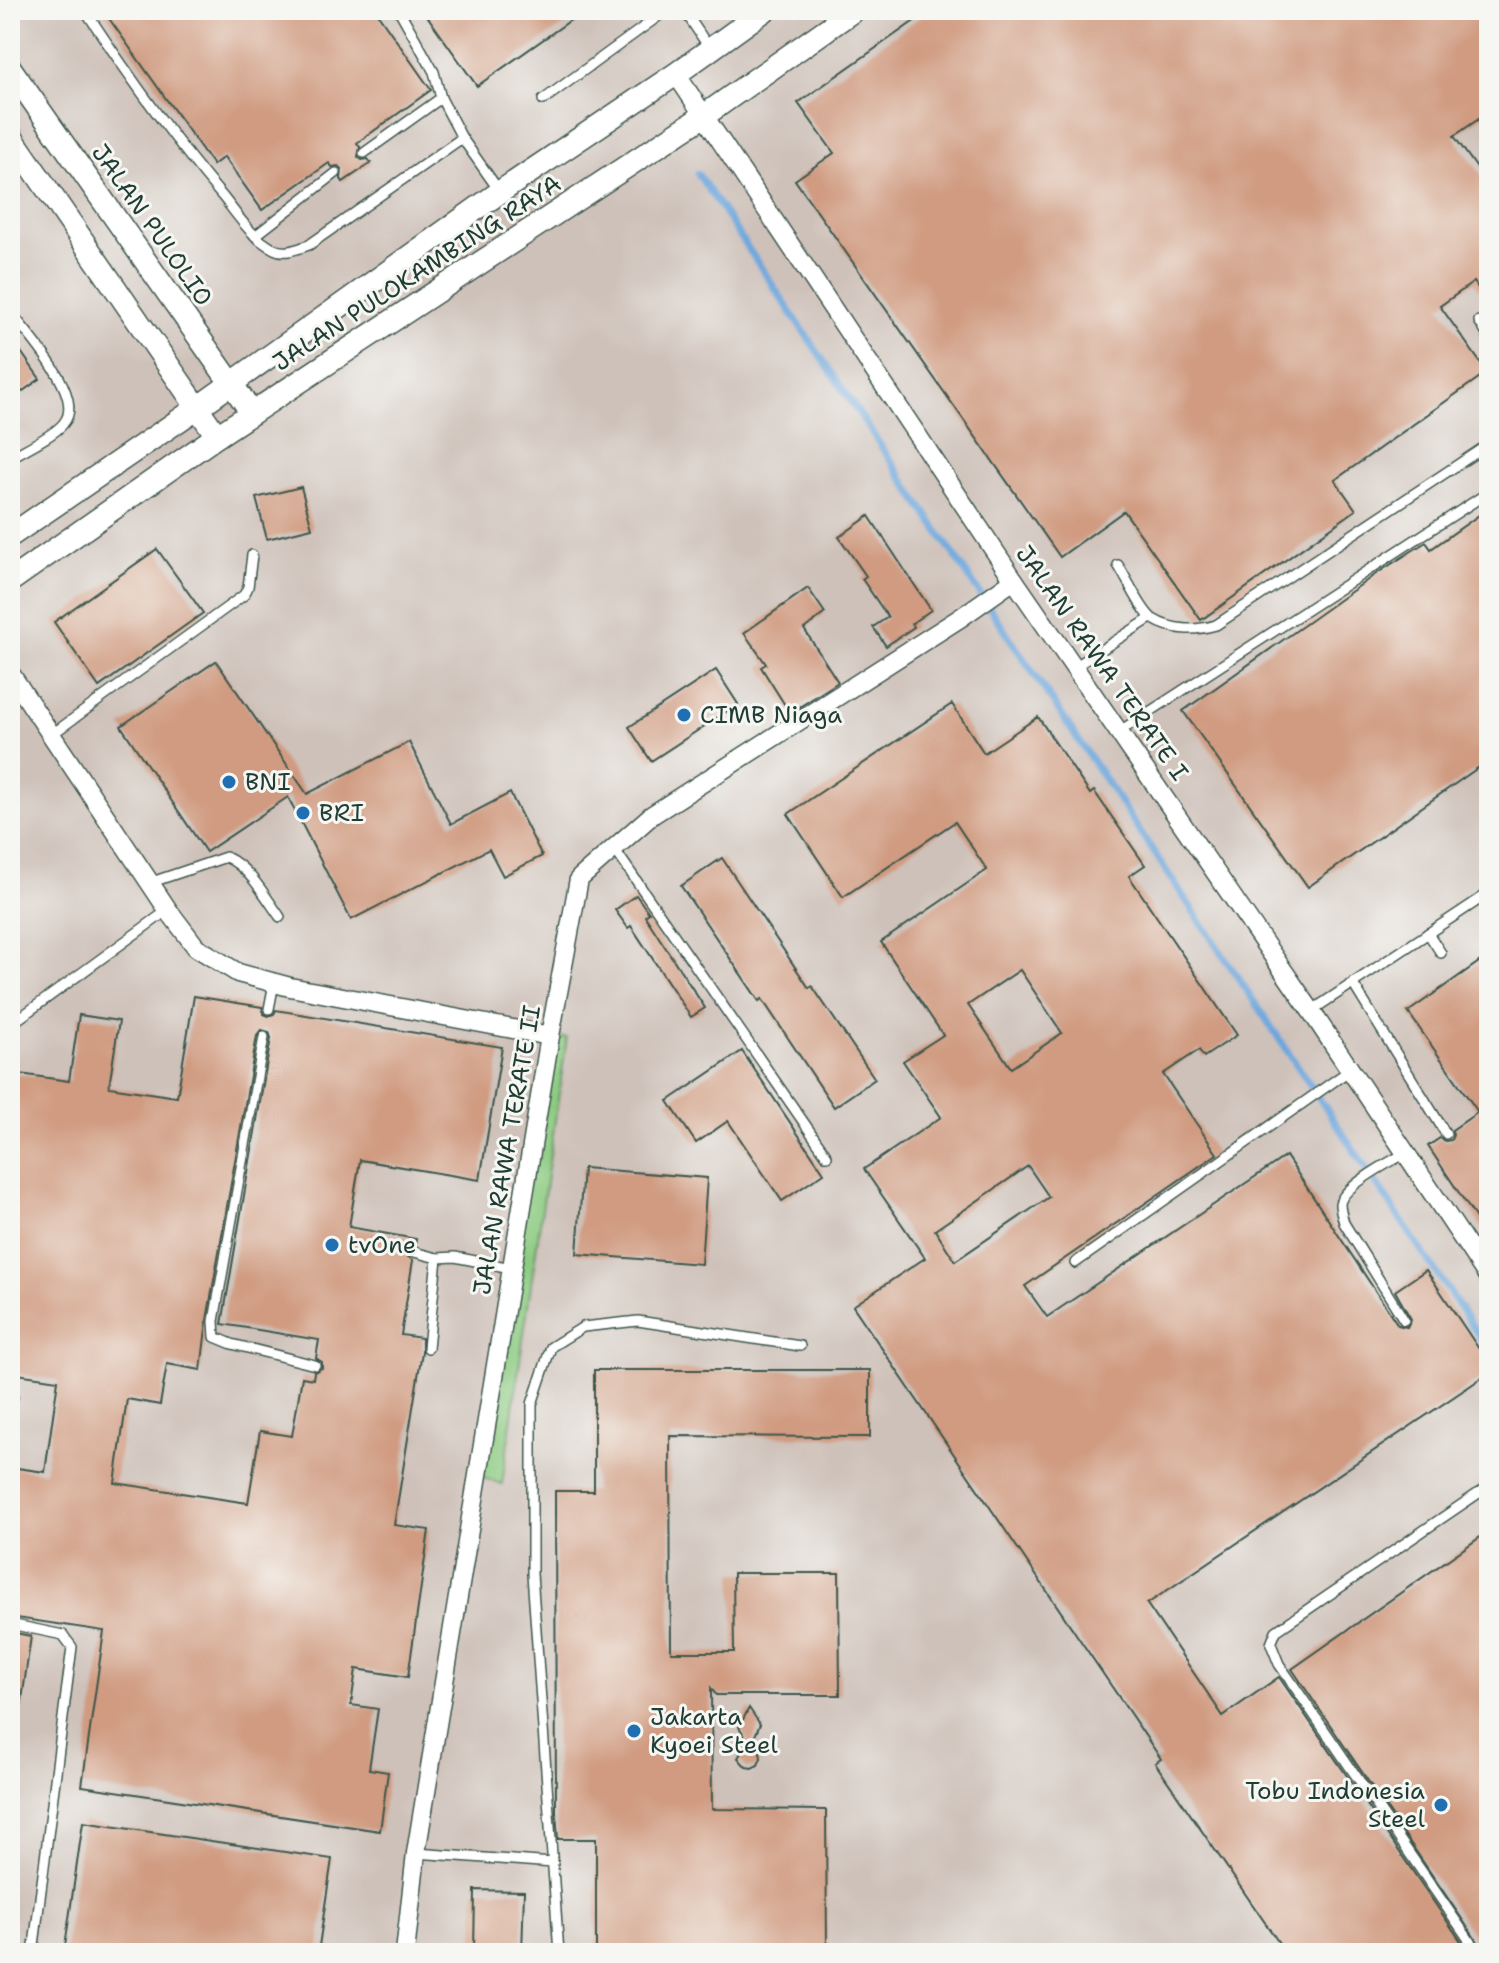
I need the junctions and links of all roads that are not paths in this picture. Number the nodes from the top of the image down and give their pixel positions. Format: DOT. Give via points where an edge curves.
graph roads {
  1 [pos="85,10"];
  2 [pos="399,10"];
  3 [pos="667,10"];
  4 [pos="684,10"];
  5 [pos="765,10"];
  6 [pos="854,10"];
  7 [pos="710,49"];
  8 [pos="10,68"];
  9 [pos="676,74"];
  10 [pos="441,98"];
  11 [pos="543,100"];
  12 [pos="705,115"];
  13 [pos="10,135"];
  14 [pos="462,138"];
  15 [pos="1489,140"];
  16 [pos="364,153"];
  17 [pos="1489,164"];
  18 [pos="336,173"];
  19 [pos="500,192"];
  20 [pos="255,236"];
  21 [pos="10,311"];
  22 [pos="1479,321"];
  23 [pos="1489,338"];
  24 [pos="231,384"];
  25 [pos="197,408"];
  26 [pos="252,413"];
  27 [pos="217,436"];
  28 [pos="1489,444"];
  29 [pos="10,458"];
  30 [pos="1489,492"];
  31 [pos="10,536"];
  32 [pos="252,555"];
  33 [pos="1118,565"];
  34 [pos="1014,580"];
  35 [pos="10,581"];
  36 [pos="1151,618"];
  37 [pos="1076,666"];
  38 [pos="10,673"];
  39 [pos="1120,731"];
  40 [pos="51,735"];
  41 [pos="613,847"];
  42 [pos="149,883"];
  43 [pos="1489,893"];
  44 [pos="168,910"];
  45 [pos="280,917"];
  46 [pos="1428,933"];
  47 [pos="1441,953"];
  48 [pos="274,983"];
  49 [pos="1353,984"];
  50 [pos="269,1009"];
  51 [pos="1311,1011"];
  52 [pos="10,1025"];
  53 [pos="550,1036"];
  54 [pos="264,1037"];
  55 [pos="1350,1070"];
  56 [pos="1446,1134"];
  57 [pos="1406,1153"];
  58 [pos="827,1156"];
  59 [pos="414,1252"];
  60 [pos="437,1258"];
  61 [pos="1075,1263"];
  62 [pos="511,1268"];
  63 [pos="1489,1278"];
  64 [pos="1404,1320"];
  65 [pos="800,1346"];
  66 [pos="428,1348"];
  67 [pos="315,1365"];
  68 [pos="1489,1486"];
  69 [pos="10,1624"];
  70 [pos="416,1853"];
  71 [pos="553,1863"];
  72 [pos="33,1953"];
  73 [pos="405,1953"];
  74 [pos="559,1953"];
  75 [pos="1478,1953"];
  1 -- 20 [label="lane" via="175,138"];
  2 -- 10 [label="lane" via="434,72"];
  3 -- 11 [label="lane"];
  4 -- 7 [label="lane"];
  5 -- 7 [label="street, JALAN PULOKAMBING RAYA"];
  6 -- 12 [label="street, JALAN PULOKAMBING RAYA"];
  7 -- 9 [label="street, JALAN PULOKAMBING RAYA"];
  8 -- 24 [label="street, JALAN PULOLIO"];
  9 -- 12 [label="street, JALAN RAWA TERATE I"];
  9 -- 19 [label="street, JALAN PULOKAMBING RAYA"];
  10 -- 14 [label="lane"];
  10 -- 16 [label="lane"];
  12 -- 26 [label="street, JALAN PULOKAMBING RAYA"];
  12 -- 34 [label="street, JALAN RAWA TERATE I"];
  13 -- 25 [label="street"];
  14 -- 19 [label="lane"];
  14 -- 20 [label="lane" via="309,245 277,251"];
  15 -- 17 [label="lane" via="1483,149"];
  18 -- 20 [label="lane"];
  19 -- 24 [label="street, JALAN PULOKAMBING RAYA"];
  21 -- 29 [label="lane" via="64,383 69,401 63,424"];
  22 -- 23 [label="lane"];
  24 -- 25 [label="street, JALAN PULOKAMBING RAYA"];
  24 -- 26 [label="street, JALAN PULOLIO"];
  25 -- 27 [label="street"];
  25 -- 31 [label="street, JALAN PULOKAMBING RAYA"];
  26 -- 27 [label="street, JALAN PULOKAMBING RAYA"];
  27 -- 35 [label="street, JALAN PULOKAMBING RAYA"];
  28 -- 36 [label="lane" via="1216,625 1182,629"];
  30 -- 39 [label="lane"];
  32 -- 40 [label="lane" via="244,595"];
  33 -- 36 [label="lane"];
  34 -- 37 [label="street, JALAN RAWA TERATE I"];
  34 -- 41 [label="street, JALAN RAWA TERATE II" via="652,815"];
  36 -- 37 [label="lane"];
  37 -- 39 [label="street, JALAN RAWA TERATE I"];
  38 -- 40 [label="street"];
  39 -- 51 [label="street, JALAN RAWA TERATE I"];
  40 -- 42 [label="street"];
  41 -- 53 [label="street, JALAN RAWA TERATE II" via="579,879"];
  41 -- 58 [label="lane"];
  42 -- 44 [label="street"];
  42 -- 45 [label="lane" via="226,857 248,874"];
  43 -- 46 [label="lane"];
  44 -- 48 [label="street" via="196,947 218,963"];
  44 -- 52 [label="lane"];
  46 -- 47 [label="lane"];
  46 -- 49 [label="lane"];
  48 -- 50 [label="lane"];
  48 -- 53 [label="street"];
  49 -- 51 [label="lane"];
  49 -- 56 [label="lane"];
  51 -- 55 [label="street, JALAN RAWA TERATE I"];
  53 -- 62 [label="street, JALAN RAWA TERATE II"];
  54 -- 67 [label="lane" via="215,1337"];
  55 -- 57 [label="street, JALAN RAWA TERATE I"];
  55 -- 61 [label="lane"];
  57 -- 63 [label="street, JALAN RAWA TERATE I"];
  57 -- 64 [label="lane" via="1378,1168 1340,1205 1344,1223"];
  59 -- 60 [label="lane"];
  60 -- 62 [label="lane"];
  60 -- 66 [label="lane"];
  62 -- 70 [label="street, JALAN RAWA TERATE II"];
  65 -- 71 [label="lane" via="638,1321 583,1327 551,1347 532,1404 532,1574"];
  68 -- 75 [label="lane" via="1276,1631 1271,1644 1279,1664"];
  69 -- 72 [label="lane" via="63,1635 72,1647"];
  70 -- 71 [label="lane"];
  70 -- 73 [label="street, JALAN RAWA TERATE II"];
  71 -- 74 [label="lane"];
}
